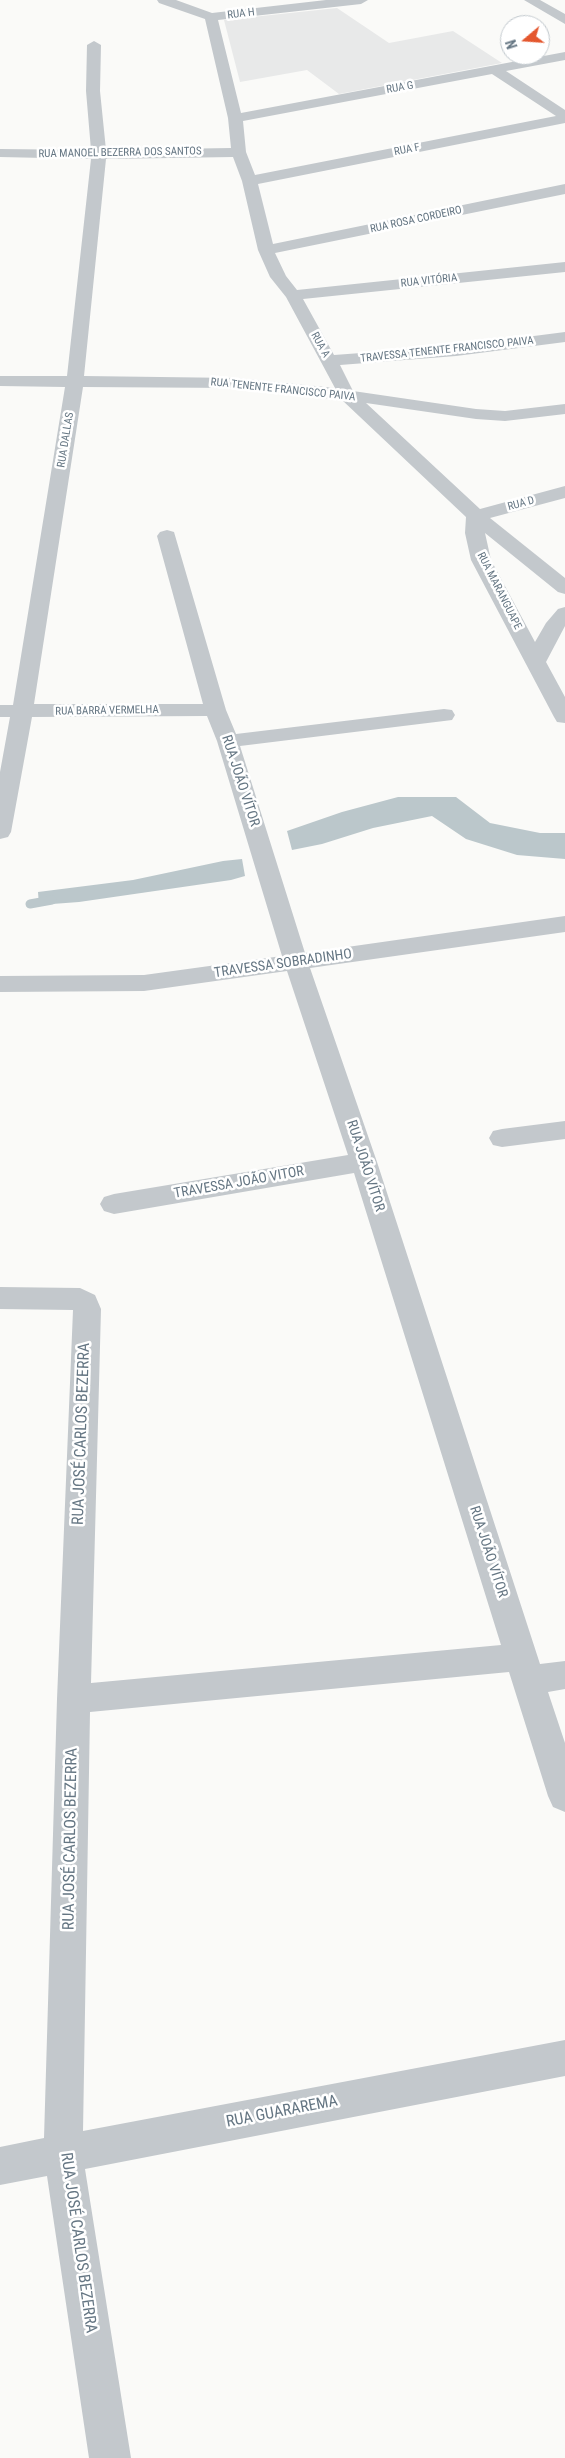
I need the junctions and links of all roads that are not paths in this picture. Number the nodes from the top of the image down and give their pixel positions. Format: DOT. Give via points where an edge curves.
graph roads {
  1 [pos="164,0"];
  2 [pos="360,0"];
  3 [pos="531,0"];
  4 [pos="301,3"];
  5 [pos="211,17"];
  6 [pos="565,20"];
  7 [pos="94,45"];
  8 [pos="565,56"];
  9 [pos="495,70"];
  10 [pos="565,117"];
  11 [pos="235,118"];
  12 [pos="239,152"];
  13 [pos="0,154"];
  14 [pos="99,156"];
  15 [pos="250,181"];
  16 [pos="565,189"];
  17 [pos="266,250"];
  18 [pos="565,267"];
  19 [pos="293,295"];
  20 [pos="565,337"];
  21 [pos="329,361"];
  22 [pos="0,380"];
  23 [pos="76,381"];
  24 [pos="347,395"];
  25 [pos="565,408"];
  26 [pos="565,492"];
  27 [pos="476,516"];
  28 [pos="167,536"];
  29 [pos="560,580"];
  30 [pos="565,613"];
  31 [pos="536,662"];
  32 [pos="215,710"];
  33 [pos="0,711"];
  34 [pos="22,712"];
  35 [pos="444,715"];
  36 [pos="565,717"];
  37 [pos="228,741"];
  38 [pos="0,832"];
  39 [pos="565,924"];
  40 [pos="296,962"];
  41 [pos="0,984"];
  42 [pos="565,1130"];
  43 [pos="502,1138"];
  44 [pos="364,1162"];
  45 [pos="114,1204"];
  46 [pos="0,1298"];
  47 [pos="525,1668"];
  48 [pos="565,1675"];
  49 [pos="74,1699"];
  50 [pos="565,1796"];
  51 [pos="565,2058"];
  52 [pos="63,2154"];
  53 [pos="0,2166"];
  54 [pos="110,2458"];
  1 -- 5 [label="street"];
  2 -- 4 [label="street, RUA H"];
  3 -- 6 [label="street"];
  4 -- 5 [label="street, RUA H"];
  5 -- 11 [label="street, RUA A"];
  7 -- 14 [label="street, RUA DALLAS" via="93,91"];
  8 -- 9 [label="street, RUA G"];
  9 -- 10 [label="street"];
  9 -- 11 [label="street, RUA G"];
  10 -- 15 [label="street, RUA F"];
  11 -- 12 [label="street, RUA A"];
  12 -- 14 [label="street, RUA MANOEL BEZERRA DOS SANTOS"];
  12 -- 15 [label="street, RUA A"];
  13 -- 14 [label="street, RUA MANOEL BEZERRA DOS SANTOS"];
  14 -- 23 [label="street, RUA DALLAS"];
  15 -- 17 [label="street, RUA A"];
  16 -- 17 [label="street, RUA ROSA CORDEIRO"];
  17 -- 19 [label="street, RUA A" via="278,277"];
  18 -- 19 [label="street, RUA VITÓRIA"];
  19 -- 21 [label="street, RUA A"];
  20 -- 21 [label="street, TRAVESSA TENENTE FRANCISCO PAIVA" via="456,351"];
  21 -- 24 [label="street, RUA A"];
  22 -- 23 [label="street, RUA TENENTE FRANCISCO PAIVA"];
  23 -- 24 [label="street, RUA TENENTE FRANCISCO PAIVA" via="236,383"];
  23 -- 34 [label="street, RUA DALLAS"];
  24 -- 25 [label="street, RUA TENENTE FRANCISCO PAIVA" via="476,414 529,414"];
  24 -- 27 [label="street, RUA A"];
  26 -- 27 [label="street, RUA D"];
  27 -- 29 [label="street, RUA A"];
  27 -- 31 [label="street, RUA MARANGUAPE" via="475,532 481,560"];
  28 -- 32 [label="street, RUA JOÃO VÍTOR"];
  30 -- 31 [label="street" via="553,627"];
  31 -- 36 [label="street, RUA MARANGUAPE"];
  32 -- 34 [label="street, RUA BARRA VERMELHA"];
  32 -- 37 [label="street, RUA JOÃO VÍTOR"];
  33 -- 34 [label="street, RUA BARRA VERMELHA"];
  34 -- 38 [label="street, RUA DALLAS"];
  35 -- 37 [label="street"];
  37 -- 40 [label="street, RUA JOÃO VÍTOR"];
  39 -- 40 [label="street, TRAVESSA SOBRADINHO"];
  40 -- 41 [label="street, TRAVESSA SOBRADINHO" via="144,983"];
  40 -- 44 [label="street, RUA JOÃO VÍTOR"];
  42 -- 43 [label="street"];
  44 -- 45 [label="street, TRAVESSA JOÃO VITOR"];
  44 -- 47 [label="street, RUA JOÃO VÍTOR"];
  46 -- 49 [label="street, RUA JOSÉ CARLOS BEZERRA" via="80,1299 86,1306"];
  47 -- 48 [label="street"];
  47 -- 49 [label="street"];
  47 -- 50 [label="street, RUA JOÃO VÍTOR"];
  49 -- 52 [label="street, RUA JOSÉ CARLOS BEZERRA"];
  51 -- 52 [label="street, RUA GUARAREMA"];
  52 -- 53 [label="street, RUA GUARAREMA"];
  52 -- 54 [label="street, RUA JOSÉ CARLOS BEZERRA"];
}
